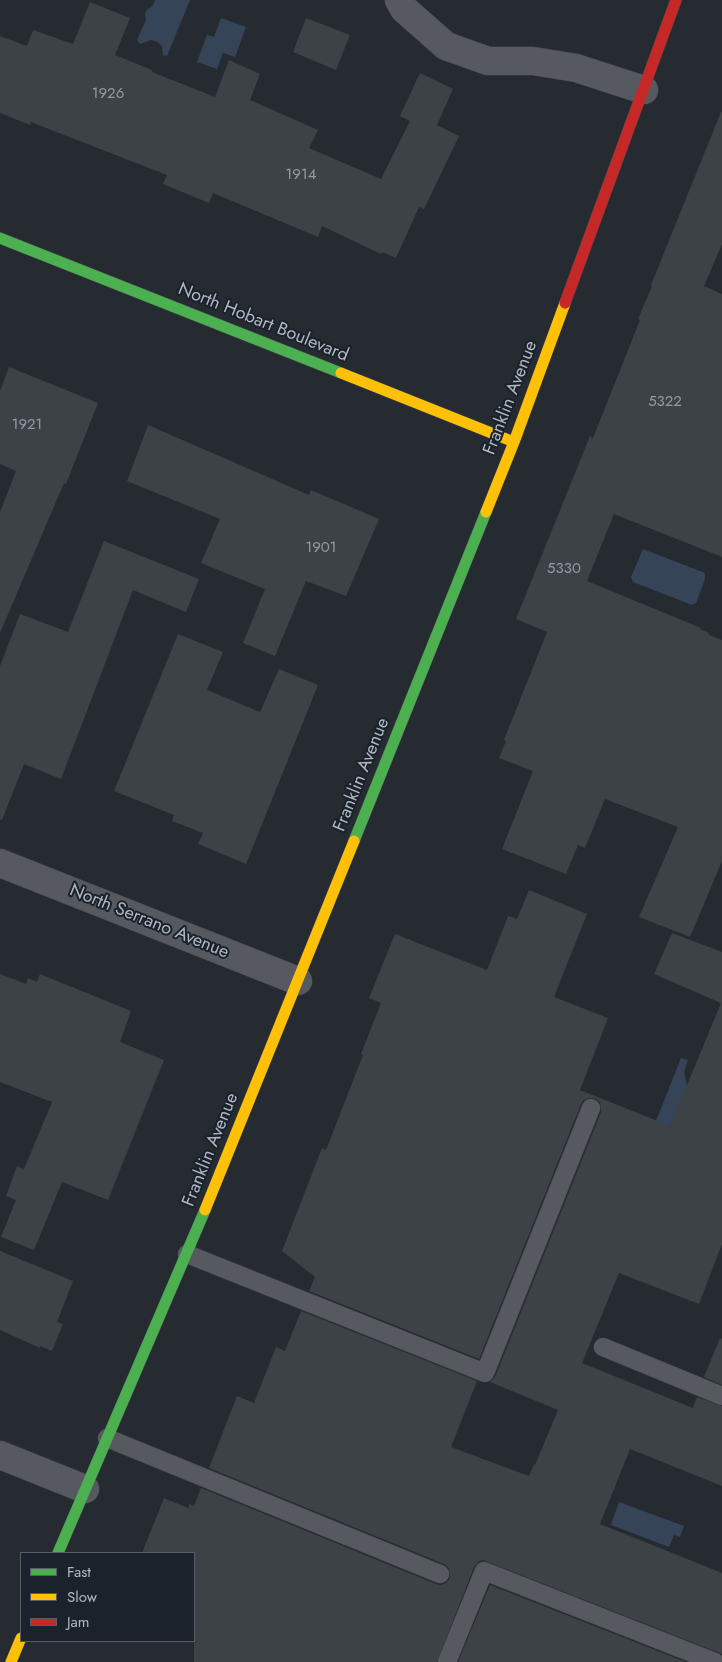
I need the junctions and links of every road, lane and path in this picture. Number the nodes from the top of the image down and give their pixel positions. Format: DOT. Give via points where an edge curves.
graph roads {
  1 [pos="398,0"];
  2 [pos="676,0"];
  3 [pos="644,90"];
  4 [pos="0,238"];
  5 [pos="514,442"];
  6 [pos="0,863"];
  7 [pos="298,981"];
  8 [pos="591,1108"];
  9 [pos="187,1254"];
  10 [pos="603,1347"];
  11 [pos="722,1396"];
  12 [pos="107,1438"];
  13 [pos="0,1455"];
  14 [pos="85,1489"];
  15 [pos="58,1552"];
  16 [pos="440,1574"];
  17 [pos="20,1640"];
  18 [pos="11,1662"];
  19 [pos="447,1662"];
  20 [pos="715,1662"];
  1 -- 3 [label="street" via="446,46 488,62 533,61 576,68"];
  2 -- 3 [label="street, Franklin Avenue"];
  3 -- 5 [label="street, Franklin Avenue"];
  4 -- 5 [label="street, North Hobart Boulevard"];
  5 -- 7 [label="street, Franklin Avenue"];
  6 -- 7 [label="street, North Serrano Avenue"];
  7 -- 9 [label="street, Franklin Avenue"];
  8 -- 9 [label="lane" via="485,1372"];
  9 -- 12 [label="street, Franklin Avenue"];
  10 -- 11 [label="lane"];
  12 -- 14 [label="street, Franklin Avenue"];
  12 -- 16 [label="lane"];
  13 -- 14 [label="street"];
  14 -- 15 [label="street, Franklin Avenue"];
  17 -- 18 [label="street"];
  19 -- 20 [label="lane" via="484,1571"];
}
